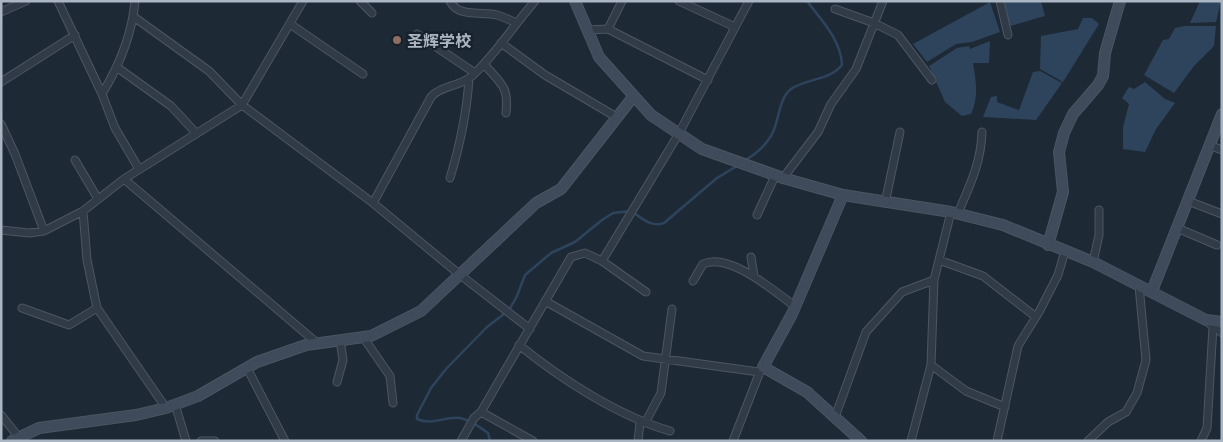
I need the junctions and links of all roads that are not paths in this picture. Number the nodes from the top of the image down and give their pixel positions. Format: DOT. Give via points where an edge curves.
graph roads {
  1 [pos="26,1"];
  2 [pos="58,1"];
  3 [pos="135,1"];
  4 [pos="303,1"];
  5 [pos="360,1"];
  6 [pos="450,1"];
  7 [pos="535,1"];
  8 [pos="575,1"];
  9 [pos="622,1"];
  10 [pos="679,1"];
  11 [pos="749,1"];
  12 [pos="882,1"];
  13 [pos="1000,1"];
  14 [pos="1120,1"];
  15 [pos="835,9"];
  16 [pos="1,12"];
  17 [pos="372,12"];
  18 [pos="134,17"];
  19 [pos="516,23"];
  20 [pos="874,23"];
  21 [pos="290,24"];
  22 [pos="734,27"];
  23 [pos="608,29"];
  24 [pos="587,30"];
  25 [pos="416,34"];
  26 [pos="1008,34"];
  27 [pos="75,35"];
  28 [pos="501,43"];
  29 [pos="484,64"];
  30 [pos="118,68"];
  31 [pos="363,74"];
  32 [pos="472,76"];
  33 [pos="708,80"];
  34 [pos="932,80"];
  35 [pos="1,82"];
  36 [pos="102,94"];
  37 [pos="633,96"];
  38 [pos="242,105"];
  39 [pos="506,113"];
  40 [pos="1222,114"];
  41 [pos="618,118"];
  42 [pos="1,124"];
  43 [pos="900,132"];
  44 [pos="982,132"];
  45 [pos="196,133"];
  46 [pos="678,135"];
  47 [pos="1209,146"];
  48 [pos="1222,150"];
  49 [pos="75,160"];
  50 [pos="139,169"];
  51 [pos="779,177"];
  52 [pos="450,178"];
  53 [pos="124,179"];
  54 [pos="843,195"];
  55 [pos="98,199"];
  56 [pos="1188,201"];
  57 [pos="373,203"];
  58 [pos="885,203"];
  59 [pos="1099,210"];
  60 [pos="82,211"];
  61 [pos="955,212"];
  62 [pos="1222,214"];
  63 [pos="757,215"];
  64 [pos="1176,228"];
  65 [pos="1,230"];
  66 [pos="44,231"];
  67 [pos="1048,245"];
  68 [pos="1216,245"];
  69 [pos="1065,251"];
  70 [pos="751,257"];
  71 [pos="939,260"];
  72 [pos="602,261"];
  73 [pos="1093,262"];
  74 [pos="459,274"];
  75 [pos="754,276"];
  76 [pos="934,280"];
  77 [pos="693,281"];
  78 [pos="1139,286"];
  79 [pos="1152,291"];
  80 [pos="646,292"];
  81 [pos="545,301"];
  82 [pos="796,307"];
  83 [pos="22,308"];
  84 [pos="97,308"];
  85 [pos="672,309"];
  86 [pos="1036,317"];
  87 [pos="1214,323"];
  88 [pos="530,329"];
  89 [pos="1222,333"];
  90 [pos="363,337"];
  91 [pos="340,340"];
  92 [pos="317,342"];
  93 [pos="519,345"];
  94 [pos="667,360"];
  95 [pos="931,365"];
  96 [pos="247,368"];
  97 [pos="761,370"];
  98 [pos="337,382"];
  99 [pos="393,403"];
  100 [pos="171,406"];
  101 [pos="1005,407"];
  102 [pos="481,412"];
  103 [pos="1,415"];
  104 [pos="835,417"];
  105 [pos="642,422"];
  106 [pos="670,430"];
  107 [pos="18,440"];
  108 [pos="186,441"];
  109 [pos="201,441"];
  110 [pos="215,441"];
  111 [pos="285,441"];
  112 [pos="461,441"];
  113 [pos="533,441"];
  114 [pos="638,441"];
  115 [pos="733,441"];
  116 [pos="861,441"];
  117 [pos="911,441"];
  118 [pos="997,441"];
  119 [pos="1088,441"];
  120 [pos="1201,441"];
  1 -- 16 [label="street"];
  2 -- 27 [label="street"];
  3 -- 18 [label="street"];
  4 -- 21 [label="street"];
  5 -- 17 [label="street"];
  6 -- 19 [label="street" via="452,6 463,12 498,15"];
  7 -- 19 [label="street"];
  8 -- 24 [label="street"];
  9 -- 23 [label="street"];
  10 -- 22 [label="street"];
  11 -- 22 [label="street"];
  12 -- 20 [label="street"];
  13 -- 26 [label="street"];
  14 -- 67 [label="street" via="1102,76 1073,114 1064,133 1059,152 1063,192"];
  15 -- 20 [label="street"];
  18 -- 30 [label="street"];
  18 -- 38 [label="street" via="209,70"];
  19 -- 28 [label="street"];
  20 -- 34 [label="street" via="898,35"];
  20 -- 51 [label="street" via="856,69 831,104 818,132"];
  21 -- 31 [label="street"];
  21 -- 38 [label="street"];
  22 -- 33 [label="street"];
  23 -- 24 [label="street"];
  23 -- 33 [label="street"];
  24 -- 37 [label="street" via="599,57"];
  25 -- 32 [label="street"];
  27 -- 35 [label="street"];
  27 -- 36 [label="street"];
  28 -- 29 [label="street"];
  28 -- 41 [label="street" via="546,75"];
  29 -- 32 [label="street"];
  29 -- 39 [label="street" via="506,90"];
  30 -- 36 [label="street"];
  30 -- 45 [label="street" via="171,106"];
  32 -- 52 [label="street"];
  32 -- 57 [label="street" via="441,89 431,97"];
  33 -- 46 [label="street"];
  36 -- 50 [label="street" via="114,128"];
  37 -- 41 [label="street"];
  37 -- 46 [label="street" via="650,115"];
  38 -- 45 [label="street"];
  38 -- 57 [label="street"];
  40 -- 47 [label="street"];
  41 -- 74 [label="street" via="561,189 536,203"];
  42 -- 66 [label="street"];
  43 -- 58 [label="street"];
  44 -- 61 [label="street" via="979,163"];
  45 -- 50 [label="street"];
  46 -- 51 [label="street" via="702,149"];
  46 -- 72 [label="street"];
  47 -- 48 [label="street"];
  47 -- 56 [label="street"];
  49 -- 55 [label="street"];
  50 -- 53 [label="street"];
  51 -- 54 [label="street"];
  51 -- 63 [label="street"];
  53 -- 55 [label="street"];
  53 -- 92 [label="street"];
  54 -- 58 [label="street"];
  54 -- 82 [label="street"];
  55 -- 60 [label="street"];
  56 -- 62 [label="street"];
  56 -- 64 [label="street"];
  57 -- 74 [label="street"];
  58 -- 61 [label="street"];
  59 -- 73 [label="street" via="1099,235"];
  60 -- 66 [label="street"];
  60 -- 84 [label="street"];
  61 -- 67 [label="street" via="1003,225"];
  61 -- 71 [label="street"];
  64 -- 68 [label="street"];
  64 -- 79 [label="street"];
  65 -- 66 [label="street"];
  67 -- 69 [label="street"];
  69 -- 73 [label="street"];
  69 -- 86 [label="street" via="1058,275"];
  70 -- 75 [label="street"];
  71 -- 76 [label="street"];
  71 -- 86 [label="street" via="983,276"];
  72 -- 80 [label="street"];
  72 -- 81 [label="street" via="585,253 571,257"];
  73 -- 78 [label="street"];
  74 -- 88 [label="street"];
  74 -- 90 [label="street" via="421,311"];
  75 -- 77 [label="street" via="723,264 706,262"];
  75 -- 82 [label="street"];
  76 -- 95 [label="street"];
  76 -- 104 [label="street" via="902,292 866,332"];
  78 -- 79 [label="street"];
  78 -- 119 [label="street" via="1146,360 1137,393 1126,412 1108,422"];
  79 -- 87 [label="street"];
  81 -- 88 [label="street"];
  81 -- 94 [label="street" via="643,356"];
  82 -- 97 [label="street"];
  83 -- 84 [label="street" via="69,325"];
  84 -- 100 [label="street"];
  85 -- 94 [label="street"];
  86 -- 101 [label="street" via="1018,346"];
  87 -- 89 [label="street"];
  87 -- 120 [label="street" via="1206,428"];
  88 -- 93 [label="street"];
  90 -- 91 [label="street"];
  90 -- 99 [label="street" via="390,376"];
  91 -- 92 [label="street"];
  91 -- 98 [label="street" via="344,360"];
  92 -- 96 [label="street"];
  93 -- 102 [label="street"];
  93 -- 105 [label="street" via="544,365"];
  94 -- 97 [label="street"];
  94 -- 105 [label="street" via="661,393"];
  95 -- 101 [label="street" via="978,398"];
  95 -- 117 [label="street"];
  96 -- 100 [label="street" via="198,396"];
  96 -- 111 [label="street"];
  97 -- 104 [label="street" via="807,392"];
  97 -- 115 [label="street"];
  100 -- 107 [label="street" via="136,415 39,428"];
  100 -- 108 [label="street"];
  101 -- 118 [label="street"];
  102 -- 112 [label="street"];
  102 -- 113 [label="street"];
  103 -- 107 [label="street"];
  104 -- 116 [label="street"];
  105 -- 106 [label="street"];
  105 -- 114 [label="street"];
  109 -- 110 [label="street"];
}
